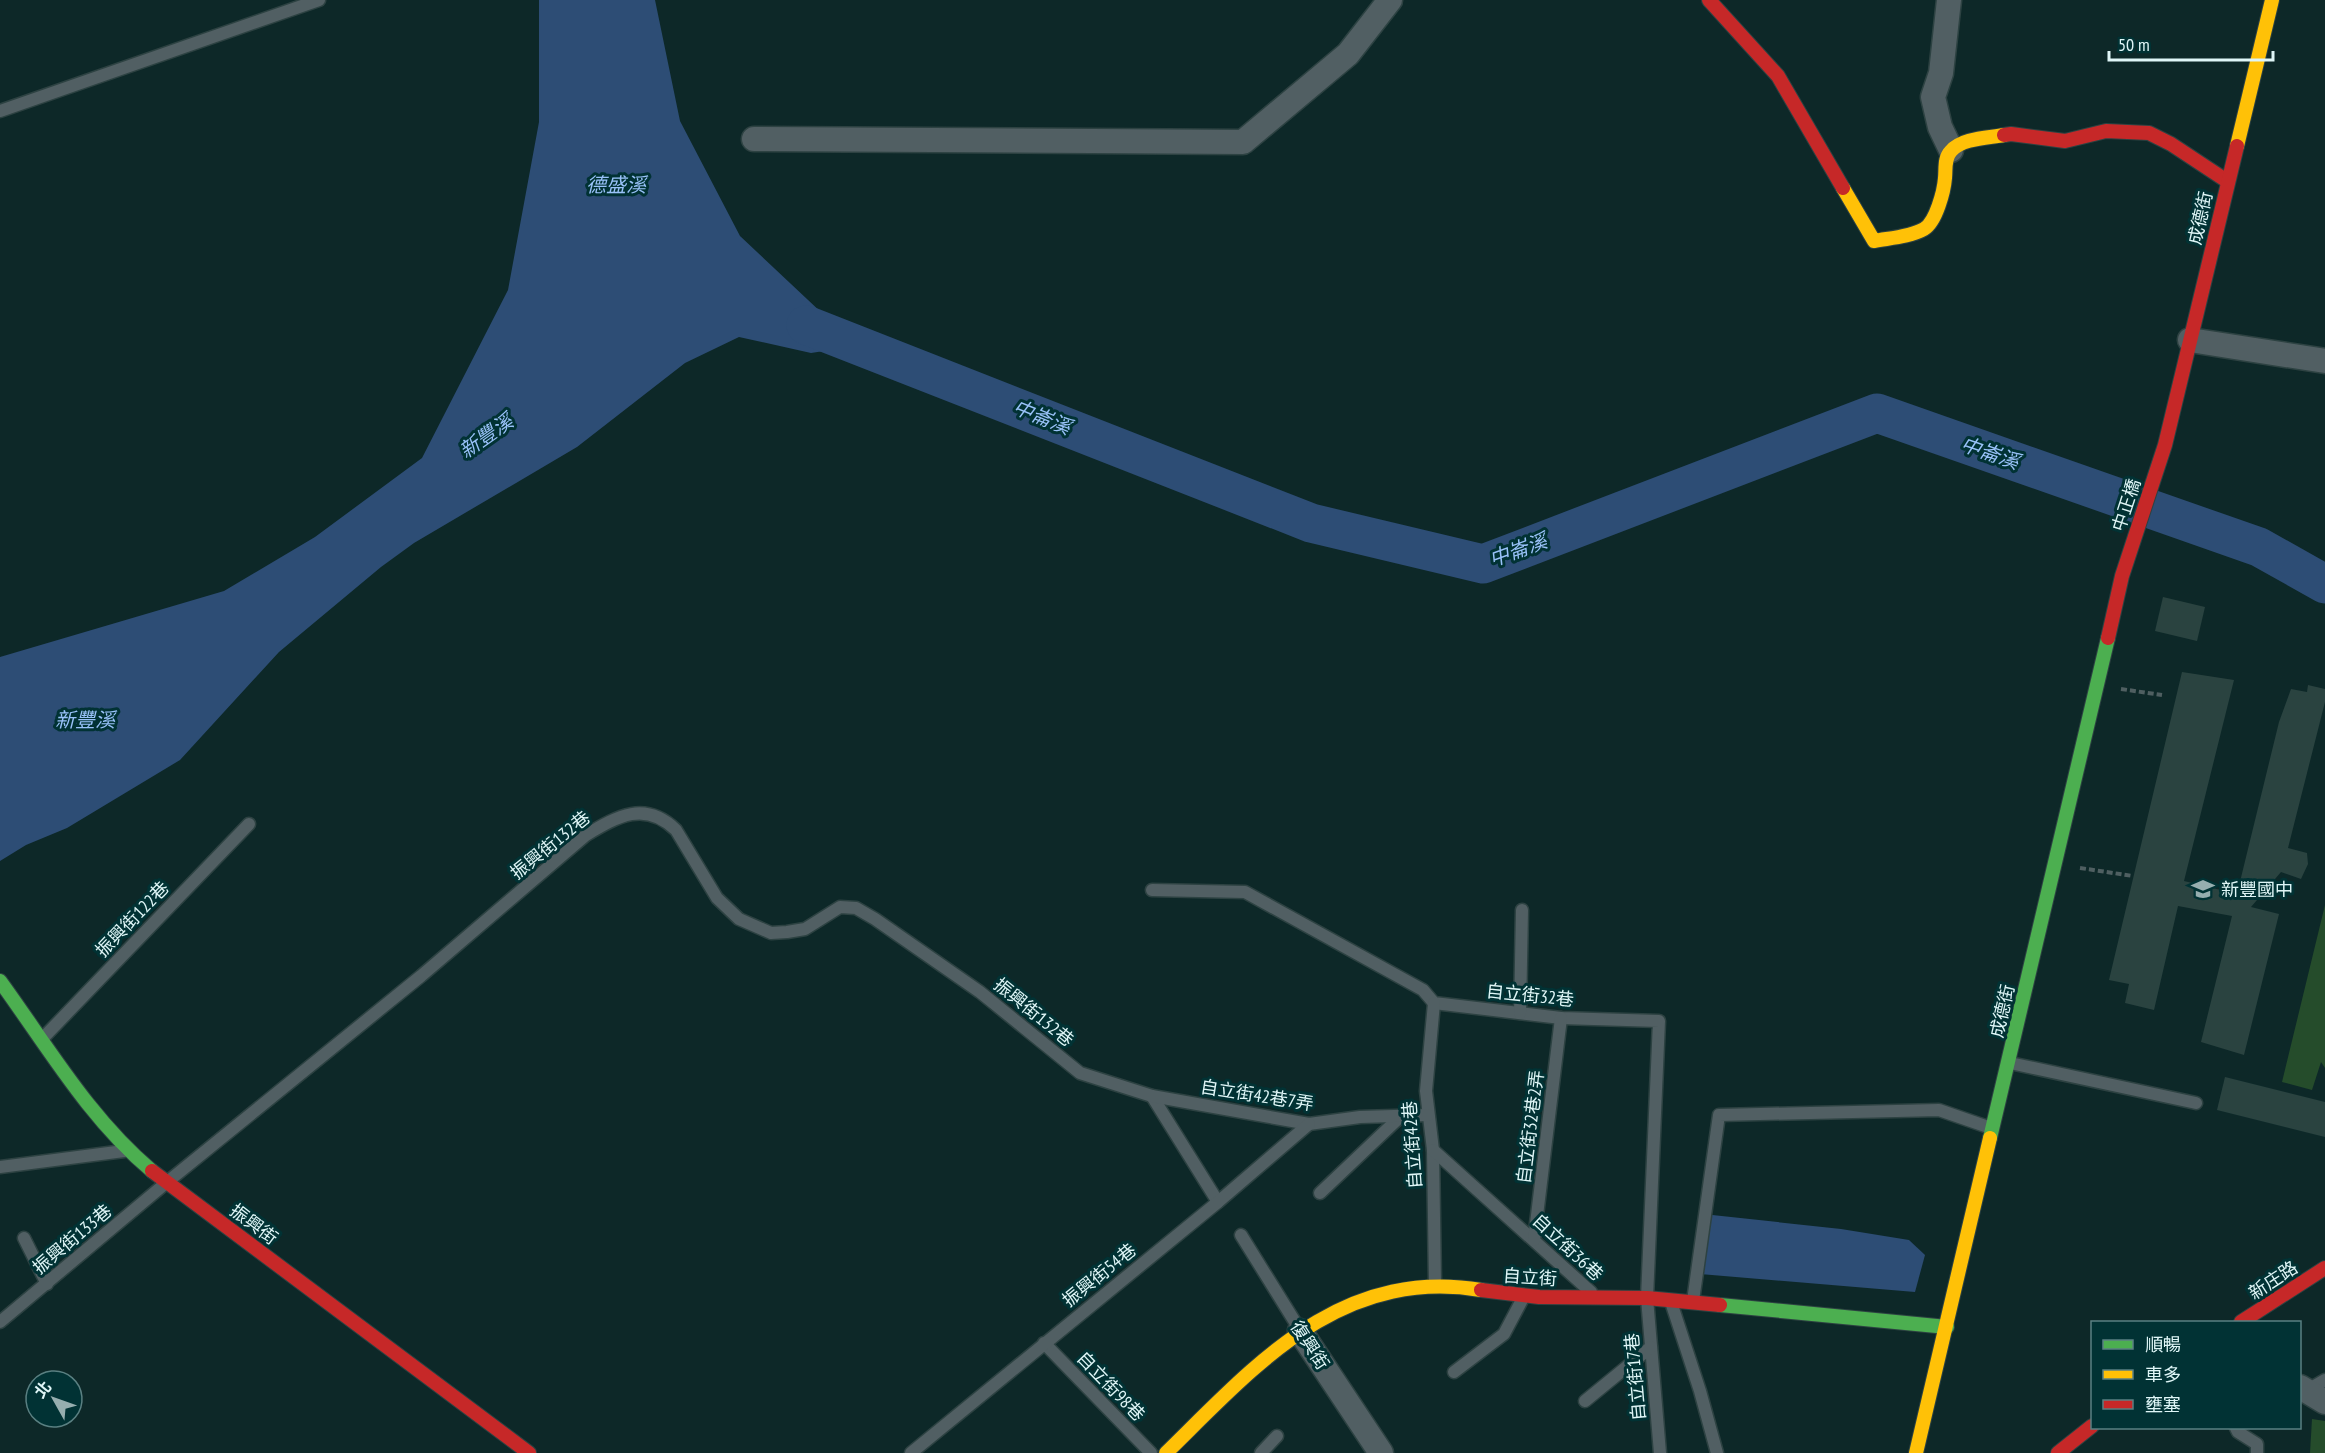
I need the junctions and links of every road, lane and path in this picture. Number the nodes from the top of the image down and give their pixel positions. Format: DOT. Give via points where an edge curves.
graph roads {
  1 [pos="319,0"];
  2 [pos="1390,0"];
  3 [pos="1709,0"];
  4 [pos="1949,0"];
  5 [pos="2272,0"];
  6 [pos="0,111"];
  7 [pos="754,139"];
  8 [pos="1951,150"];
  9 [pos="2227,182"];
  10 [pos="2190,340"];
  11 [pos="2325,361"];
  12 [pos="2164,445"];
  13 [pos="2122,576"];
  14 [pos="2096,685"];
  15 [pos="2163,695"];
  16 [pos="249,824"];
  17 [pos="2055,864"];
  18 [pos="2133,876"];
  19 [pos="1152,890"];
  20 [pos="1522,910"];
  21 [pos="0,981"];
  22 [pos="1434,1003"];
  23 [pos="1520,1013"];
  24 [pos="1561,1018"];
  25 [pos="42,1039"];
  26 [pos="2009,1062"];
  27 [pos="1152,1096"];
  28 [pos="2196,1102"];
  29 [pos="1428,1115"];
  30 [pos="1400,1117"];
  31 [pos="1309,1124"];
  32 [pos="1993,1129"];
  33 [pos="1433,1150"];
  34 [pos="128,1151"];
  35 [pos="0,1167"];
  36 [pos="166,1182"];
  37 [pos="1320,1193"];
  38 [pos="1218,1202"];
  39 [pos="1240,1236"];
  40 [pos="24,1238"];
  41 [pos="1534,1240"];
  42 [pos="2325,1268"];
  43 [pos="47,1284"];
  44 [pos="1435,1285"];
  45 [pos="1524,1296"];
  46 [pos="1647,1298"];
  47 [pos="1598,1299"];
  48 [pos="1670,1300"];
  49 [pos="1693,1302"];
  50 [pos="2244,1321"];
  51 [pos="0,1322"];
  52 [pos="1947,1327"];
  53 [pos="1300,1331"];
  54 [pos="1044,1343"];
  55 [pos="1651,1347"];
  56 [pos="1454,1372"];
  57 [pos="1585,1401"];
  58 [pos="2091,1427"];
  59 [pos="2236,1429"];
  60 [pos="1277,1436"];
  61 [pos="529,1453"];
  62 [pos="911,1453"];
  63 [pos="1151,1453"];
  64 [pos="1166,1453"];
  65 [pos="1261,1453"];
  66 [pos="1381,1453"];
  67 [pos="1660,1453"];
  68 [pos="1717,1453"];
  69 [pos="1916,1453"];
  70 [pos="2058,1453"];
  71 [pos="2257,1453"];
  1 -- 6 [label="lane"];
  2 -- 7 [label="street" via="1348,54 1243,142"];
  3 -- 8 [label="street" via="1778,76 1874,241 1926,228 1937,211"];
  4 -- 8 [label="street" via="1941,73 1934,98 1940,127"];
  5 -- 9 [label="street, 成德街"];
  8 -- 9 [label="street" via="1965,142 2011,134 2065,141 2106,131 2149,133"];
  9 -- 10 [label="street, 成德街"];
  10 -- 11 [label="street"];
  10 -- 12 [label="street, 成德街"];
  12 -- 13 [label="street, 中正橋"];
  13 -- 14 [label="street, 成德街"];
  14 -- 15 [label="path"];
  14 -- 17 [label="street, 成德街"];
  16 -- 25 [label="lane, 振興街122巷"];
  17 -- 18 [label="path"];
  17 -- 26 [label="street, 成德街"];
  19 -- 22 [label="lane" via="1245,892 1423,990"];
  20 -- 23 [label="lane"];
  21 -- 25 [label="street, 振興街"];
  22 -- 23 [label="lane, 自立街32巷"];
  22 -- 29 [label="lane, 自立街42巷" via="1426,1092"];
  23 -- 24 [label="lane, 自立街32巷"];
  24 -- 41 [label="lane, 自立街32巷2弄"];
  24 -- 46 [label="lane, 自立街32巷" via="1659,1021"];
  25 -- 34 [label="street, 振興街" via="83,1100"];
  26 -- 28 [label="lane"];
  26 -- 32 [label="street, 成德街"];
  27 -- 31 [label="lane, 自立街42巷7弄"];
  27 -- 36 [label="lane, 振興街132巷" via="1080,1073 980,992 856,908 840,907 805,929 787,932 771,933 739,919 717,898 676,830 646,812 617,817 586,835 421,976"];
  27 -- 38 [label="lane"];
  29 -- 30 [label="lane, 自立街42巷7弄"];
  29 -- 33 [label="lane, 自立街42巷"];
  30 -- 31 [label="lane, 自立街42巷7弄" via="1360,1117"];
  30 -- 37 [label="lane"];
  31 -- 38 [label="lane, 振興街54巷"];
  32 -- 49 [label="lane" via="1939,1110 1719,1115"];
  32 -- 52 [label="street, 成德街"];
  33 -- 41 [label="lane, 自立街36巷"];
  33 -- 44 [label="lane, 自立街42巷"];
  34 -- 35 [label="lane"];
  34 -- 36 [label="street, 振興街"];
  36 -- 43 [label="lane, 振興街133巷"];
  36 -- 61 [label="street, 振興街"];
  38 -- 54 [label="lane, 振興街54巷"];
  39 -- 53 [label="lane, 復興街"];
  40 -- 43 [label="lane"];
  41 -- 47 [label="lane, 自立街36巷"];
  42 -- 50 [label="street, 新庄路"];
  43 -- 51 [label="lane, 振興街133巷"];
  44 -- 45 [label="street, 自立街"];
  44 -- 53 [label="street, 自立街" via="1402,1289 1357,1302"];
  45 -- 47 [label="street, 自立街"];
  45 -- 56 [label="lane" via="1504,1334"];
  46 -- 47 [label="street, 自立街"];
  46 -- 48 [label="street, 自立街"];
  46 -- 55 [label="lane, 自立街17巷"];
  48 -- 49 [label="street, 自立街"];
  48 -- 68 [label="lane"];
  49 -- 52 [label="street, 自立街"];
  52 -- 69 [label="street, 成德街"];
  53 -- 64 [label="street, 自立街" via="1268,1355"];
  53 -- 66 [label="street, 復興街"];
  54 -- 62 [label="lane, 振興街54巷"];
  54 -- 63 [label="lane, 自立街98巷"];
  55 -- 57 [label="lane"];
  55 -- 67 [label="lane, 自立街17巷"];
  58 -- 70 [label="street" via="2082,1439"];
  59 -- 71 [label="lane" via="2257,1444"];
  60 -- 65 [label="lane"];
}
